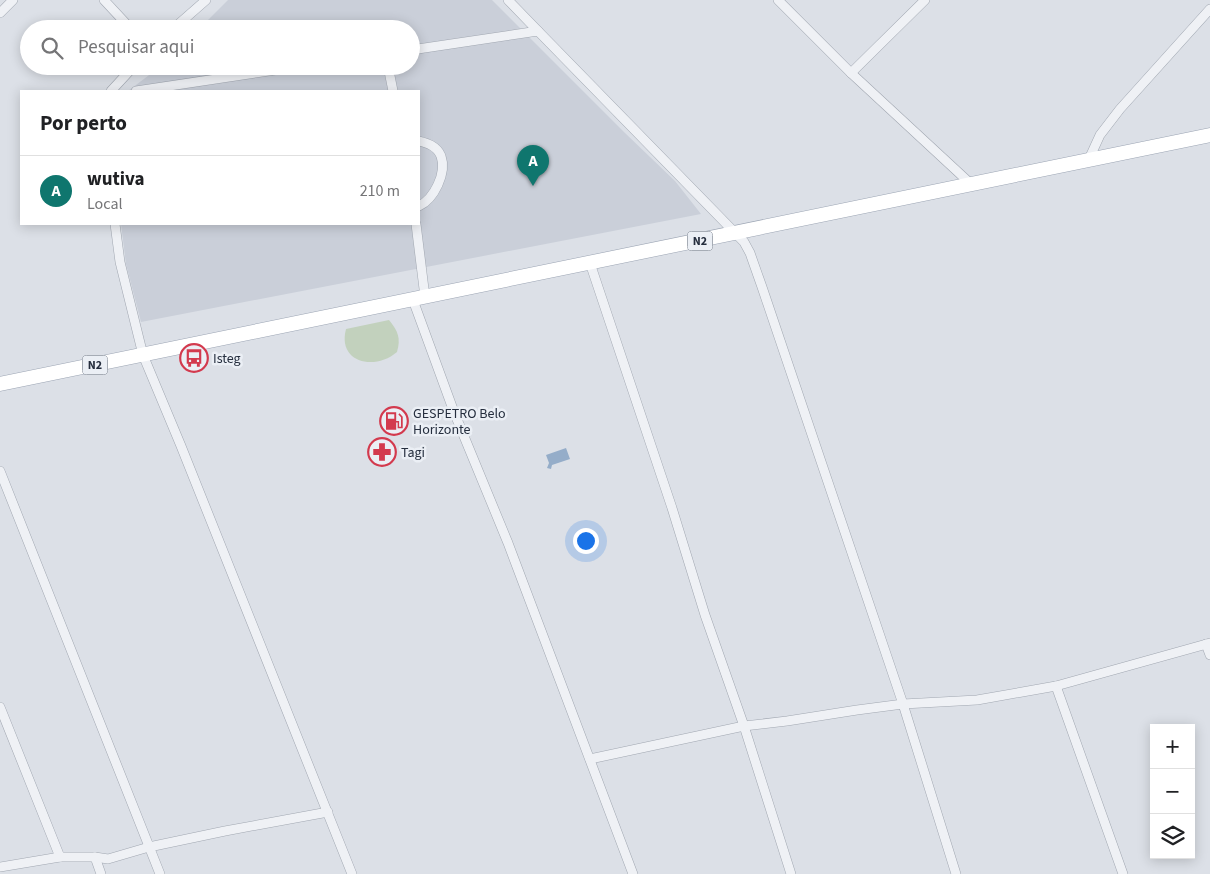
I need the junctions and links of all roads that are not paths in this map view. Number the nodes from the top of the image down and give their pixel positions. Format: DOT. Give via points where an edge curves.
graph roads {
  1 [pos="13,0"];
  2 [pos="104,0"];
  3 [pos="206,0"];
  4 [pos="508,0"];
  5 [pos="778,0"];
  6 [pos="924,0"];
  7 [pos="1210,9"];
  8 [pos="0,13"];
  9 [pos="123,20"];
  10 [pos="183,20"];
  11 [pos="538,31"];
  12 [pos="420,49"];
  13 [pos="851,72"];
  14 [pos="126,75"];
  15 [pos="242,75"];
  16 [pos="390,75"];
  17 [pos="112,90"];
  18 [pos="143,90"];
  19 [pos="393,90"];
  20 [pos="1210,135"];
  21 [pos="420,141"];
  22 [pos="1089,159"];
  23 [pos="972,185"];
  24 [pos="420,206"];
  25 [pos="115,225"];
  26 [pos="416,225"];
  27 [pos="737,233"];
  28 [pos="590,263"];
  29 [pos="420,299"];
  30 [pos="143,355"];
  31 [pos="0,384"];
  32 [pos="0,471"];
  33 [pos="1208,644"];
  34 [pos="1210,655"];
  35 [pos="1056,686"];
  36 [pos="902,704"];
  37 [pos="0,706"];
  38 [pos="744,726"];
  39 [pos="590,759"];
  40 [pos="328,812"];
  41 [pos="149,847"];
  42 [pos="60,857"];
  43 [pos="95,857"];
  44 [pos="0,867"];
  45 [pos="101,874"];
  46 [pos="160,874"];
  47 [pos="352,874"];
  48 [pos="633,874"];
  49 [pos="791,874"];
  50 [pos="956,874"];
  51 [pos="1123,874"];
  1 -- 8 [label="street"];
  2 -- 9 [label="street"];
  3 -- 10 [label="street"];
  4 -- 11 [label="street"];
  5 -- 13 [label="street"];
  6 -- 13 [label="street"];
  7 -- 22 [label="street" via="1120,109 1100,135"];
  11 -- 12 [label="street"];
  11 -- 27 [label="street"];
  13 -- 23 [label="street"];
  14 -- 17 [label="street"];
  15 -- 18 [label="street"];
  16 -- 19 [label="street"];
  20 -- 22 [label="main road, N2"];
  21 -- 24 [label="street" via="431,145 441,156 442,175 434,193"];
  22 -- 23 [label="main road, N2"];
  23 -- 27 [label="main road, N2"];
  25 -- 30 [label="street" via="120,262"];
  26 -- 29 [label="street"];
  27 -- 28 [label="main road, N2"];
  27 -- 36 [label="street" via="750,253 762,287"];
  28 -- 29 [label="main road, N2"];
  28 -- 38 [label="street"];
  29 -- 30 [label="main road, N2"];
  29 -- 39 [label="street" via="454,412"];
  30 -- 31 [label="main road, N2"];
  30 -- 40 [label="street"];
  32 -- 41 [label="street"];
  33 -- 34 [label="street"];
  33 -- 35 [label="street"];
  35 -- 36 [label="street" via="977,700"];
  35 -- 51 [label="street"];
  36 -- 38 [label="street"];
  36 -- 50 [label="street"];
  37 -- 42 [label="street"];
  38 -- 39 [label="street"];
  38 -- 49 [label="street"];
  39 -- 48 [label="street"];
  40 -- 41 [label="street"];
  40 -- 47 [label="street"];
  41 -- 43 [label="street" via="108,859"];
  41 -- 46 [label="street"];
  42 -- 43 [label="street"];
  42 -- 44 [label="street"];
  43 -- 45 [label="street"];
}
